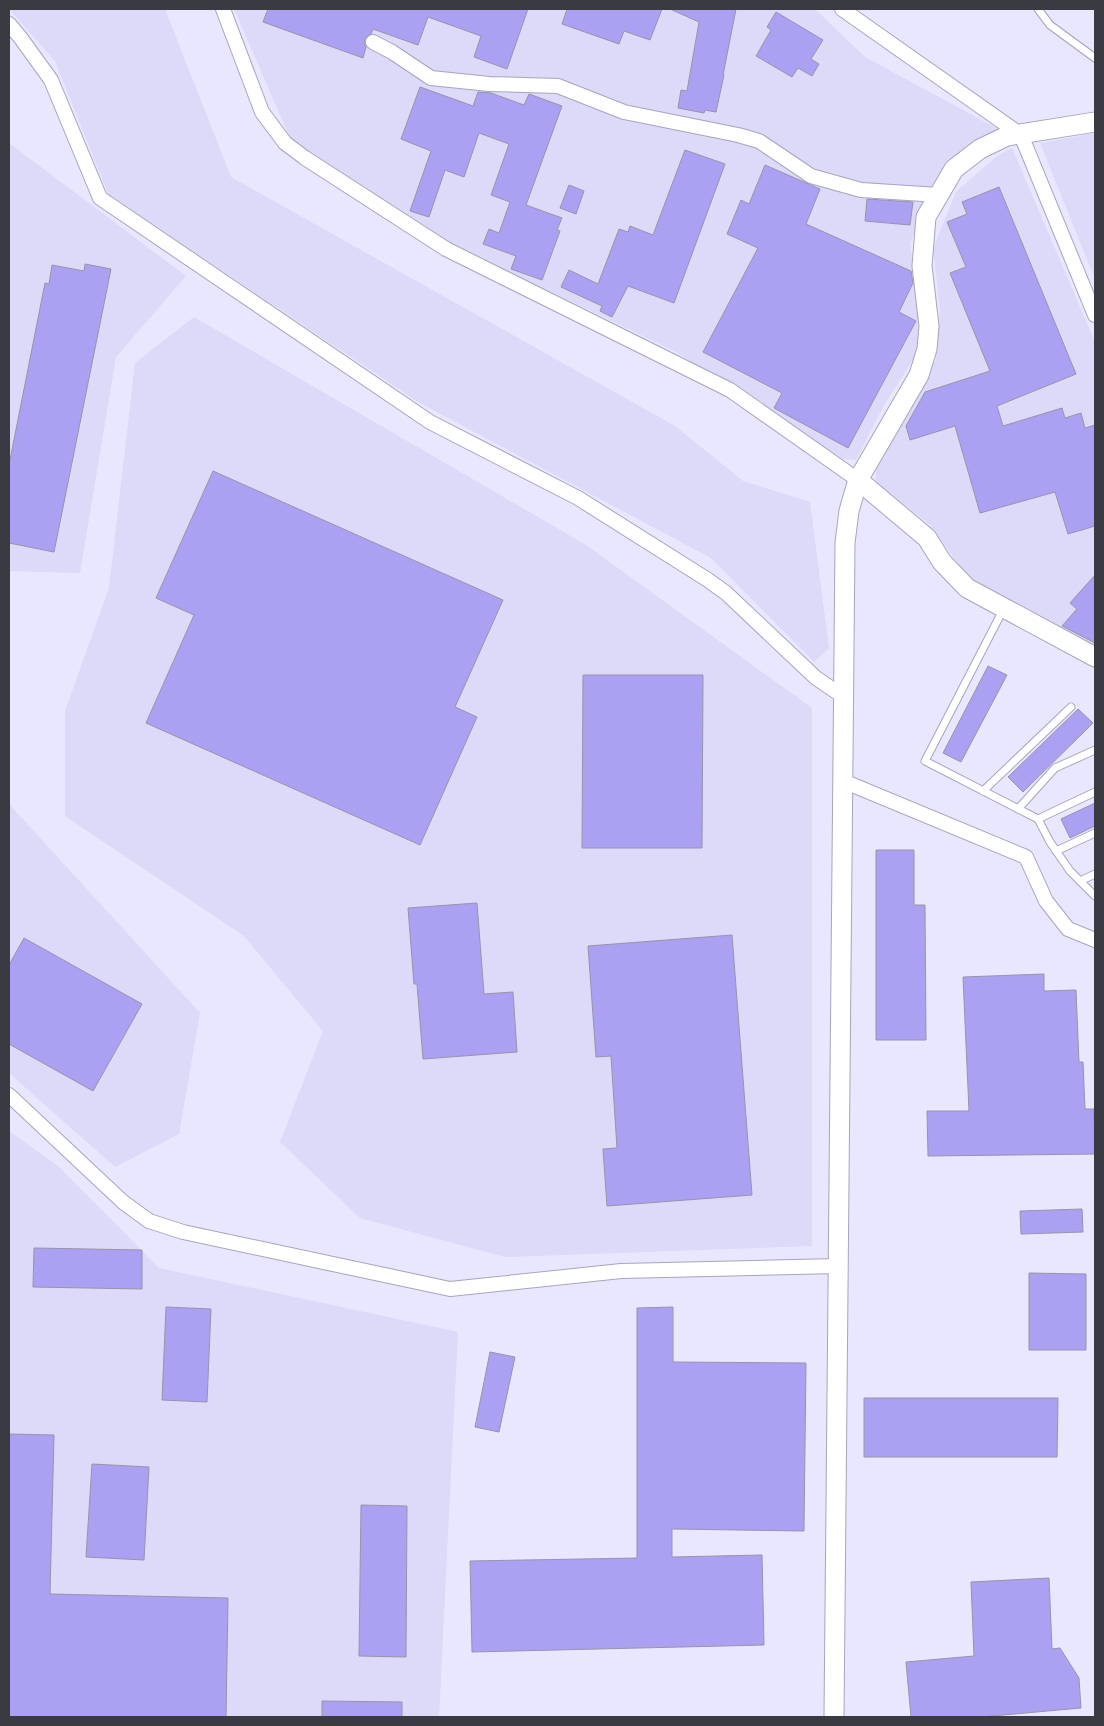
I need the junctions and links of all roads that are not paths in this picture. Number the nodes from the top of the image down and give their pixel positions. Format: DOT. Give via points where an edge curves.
graph roads {
  1 [pos="223,9"];
  2 [pos="842,9"];
  3 [pos="1038,9"];
  4 [pos="9,24"];
  5 [pos="373,42"];
  6 [pos="1095,58"];
  7 [pos="1095,122"];
  8 [pos="1021,135"];
  9 [pos="939,195"];
  10 [pos="1095,315"];
  11 [pos="858,480"];
  12 [pos="1004,608"];
  13 [pos="1095,657"];
  14 [pos="844,698"];
  15 [pos="1071,707"];
  16 [pos="1095,750"];
  17 [pos="843,781"];
  18 [pos="983,791"];
  19 [pos="1095,792"];
  20 [pos="1018,809"];
  21 [pos="1038,819"];
  22 [pos="1095,834"];
  23 [pos="1056,851"];
  24 [pos="1095,874"];
  25 [pos="1080,881"];
  26 [pos="1095,896"];
  27 [pos="1095,940"];
  28 [pos="9,1095"];
  29 [pos="838,1266"];
  30 [pos="834,1717"];
  1 -- 11 [label="street" via="262,112 285,143 298,153 446,249 730,390"];
  2 -- 8 [label="street"];
  3 -- 6 [label="lane" via="1050,25"];
  4 -- 14 [label="street" via="51,80 100,198 430,422 578,498 708,580 816,678"];
  5 -- 9 [label="street" via="431,78 558,86 624,112 758,141 811,176 861,190"];
  7 -- 8 [label="street"];
  8 -- 9 [label="street" via="1006,136 980,149 954,169"];
  8 -- 10 [label="street"];
  9 -- 11 [label="street" via="926,217 924,235 922,266 929,326 919,376"];
  11 -- 12 [label="street" via="927,538 942,562 967,588"];
  11 -- 14 [label="street" via="849,511 845,543"];
  12 -- 13 [label="street"];
  12 -- 18 [label="lane" via="925,761"];
  14 -- 17 [label="street"];
  15 -- 18 [label="lane"];
  16 -- 20 [label="lane" via="1055,768"];
  17 -- 27 [label="street" via="1026,857 1046,901 1068,929"];
  17 -- 29 [label="street"];
  18 -- 20 [label="lane"];
  19 -- 21 [label="lane"];
  20 -- 21 [label="lane"];
  21 -- 23 [label="lane"];
  22 -- 23 [label="lane"];
  23 -- 25 [label="lane"];
  24 -- 25 [label="lane"];
  25 -- 26 [label="lane"];
  28 -- 29 [label="street" via="123,1202 149,1220 183,1232 450,1289 621,1271"];
  29 -- 30 [label="street"];
}
